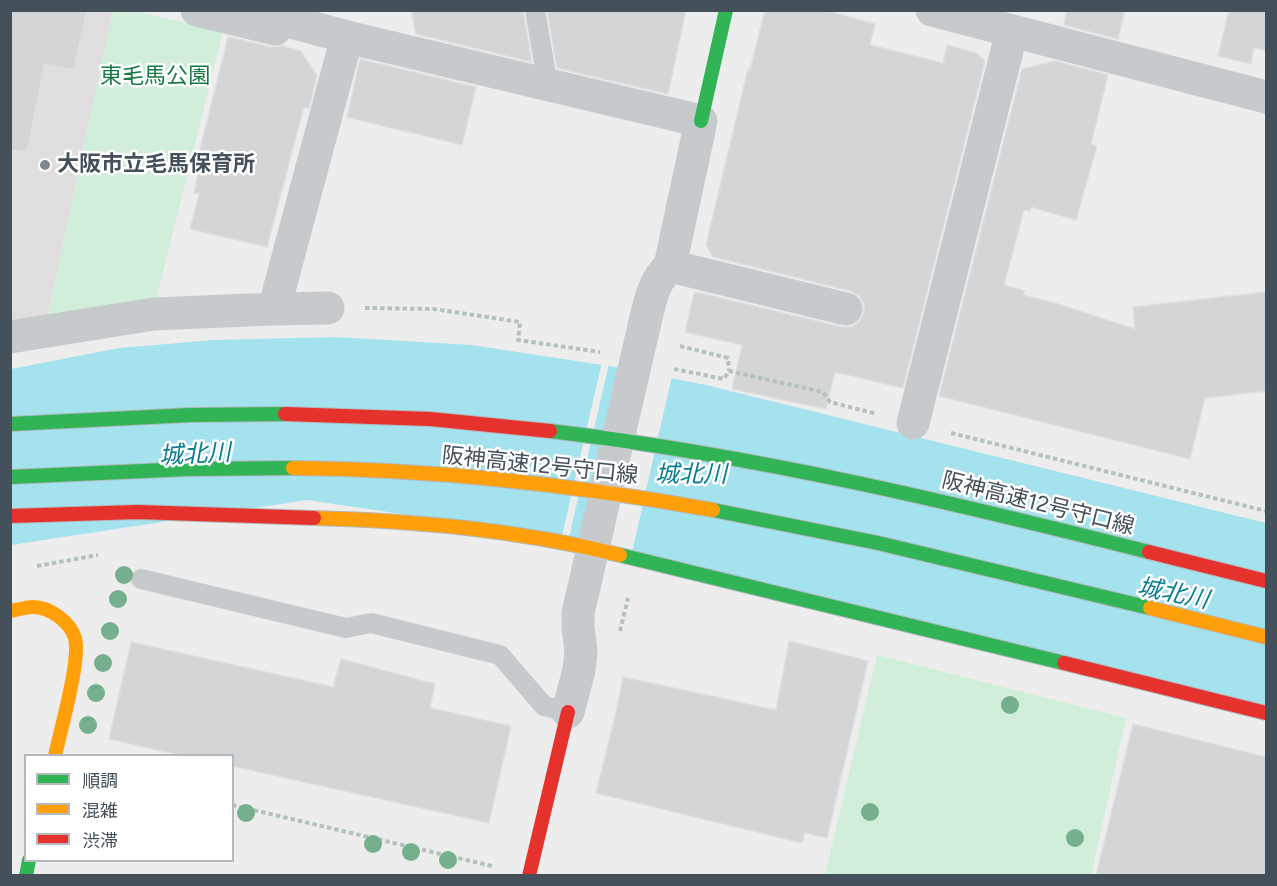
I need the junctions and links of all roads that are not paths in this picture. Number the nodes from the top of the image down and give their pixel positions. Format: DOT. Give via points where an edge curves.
graph roads {
  1 [pos="197,10"];
  2 [pos="535,10"];
  3 [pos="726,10"];
  4 [pos="932,10"];
  5 [pos="1012,31"];
  6 [pos="347,38"];
  7 [pos="548,86"];
  8 [pos="1266,97"];
  9 [pos="701,121"];
  10 [pos="669,266"];
  11 [pos="328,308"];
  12 [pos="274,309"];
  13 [pos="846,309"];
  14 [pos="10,337"];
  15 [pos="913,423"];
  16 [pos="10,424"];
  17 [pos="10,477"];
  18 [pos="10,516"];
  19 [pos="141,579"];
  20 [pos="1266,581"];
  21 [pos="10,611"];
  22 [pos="1266,637"];
  23 [pos="568,712"];
  24 [pos="1266,713"];
  25 [pos="55,754"];
  26 [pos="529,876"];
  1 -- 6 [label="street" via="275,29 284,20"];
  2 -- 7 [label="lane"];
  3 -- 9 [label="main road"];
  4 -- 5 [label="street"];
  5 -- 8 [label="street"];
  5 -- 15 [label="street"];
  6 -- 7 [label="street"];
  6 -- 12 [label="street"];
  7 -- 9 [label="street"];
  9 -- 10 [label="street"];
  10 -- 13 [label="street"];
  10 -- 23 [label="street, bridge" via="656,284 645,322 584,587 578,627 579,670"];
  11 -- 12 [label="street"];
  12 -- 14 [label="street" via="154,314"];
  16 -- 20 [label="main road, 阪神高速12号守口線, bridge" via="223,412 489,424 759,462 883,488"];
  17 -- 22 [label="main road, 阪神高速12号守口線, bridge" via="137,469 310,467 483,478 614,494 740,513"];
  18 -- 24 [label="main road, bridge" via="138,512 392,520 476,528 580,545"];
  19 -- 23 [label="lane" via="346,628 371,623 500,655 544,706"];
  21 -- 25 [label="main road" via="33,607 49,611 66,623 75,639 75,664"];
  23 -- 26 [label="main road"];
}
